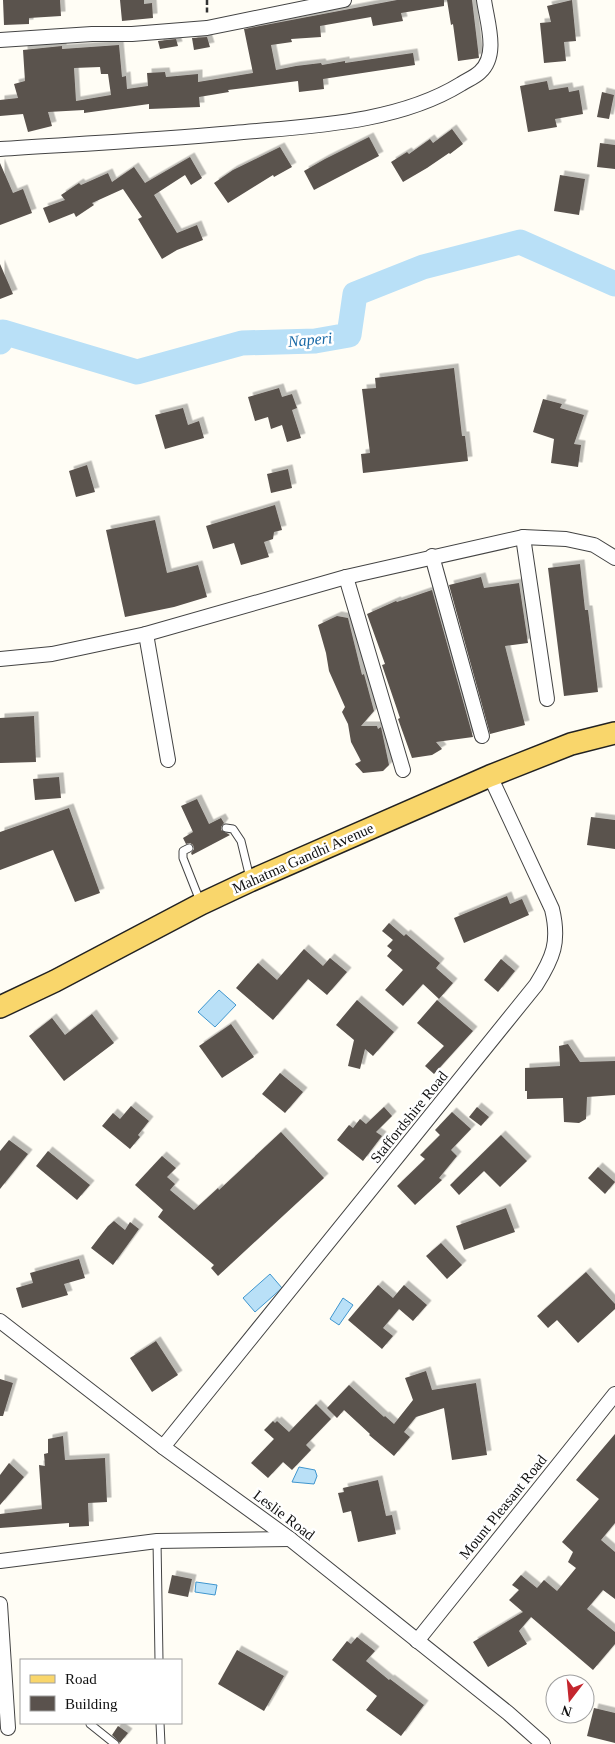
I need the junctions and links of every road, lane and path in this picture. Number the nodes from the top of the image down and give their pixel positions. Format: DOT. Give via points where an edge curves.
graph roads {
  1 [pos="344,0"];
  2 [pos="484,0"];
  3 [pos="0,40"];
  4 [pos="0,149"];
  5 [pos="523,537"];
  6 [pos="432,556"];
  7 [pos="615,558"];
  8 [pos="346,577"];
  9 [pos="146,634"];
  10 [pos="0,659"];
  11 [pos="547,699"];
  12 [pos="615,733"];
  13 [pos="482,736"];
  14 [pos="168,760"];
  15 [pos="403,770"];
  16 [pos="490,776"];
  17 [pos="226,828"];
  18 [pos="189,848"];
  19 [pos="250,881"];
  20 [pos="201,904"];
  21 [pos="0,1007"];
  22 [pos="0,1321"];
  23 [pos="615,1394"];
  24 [pos="163,1448"];
  25 [pos="290,1539"];
  26 [pos="158,1541"];
  27 [pos="0,1561"];
  28 [pos="0,1606"];
  29 [pos="416,1641"];
  30 [pos="158,1659"];
  31 [pos="90,1724"];
  32 [pos="160,1724"];
  33 [pos="8,1728"];
  34 [pos="115,1744"];
  35 [pos="161,1744"];
  36 [pos="543,1744"];
  1 -- 3 [label="street" via="207,28"];
  2 -- 4 [label="street" via="491,46 480,72 444,95 399,110 349,122 180,138"];
  5 -- 6 [label="street"];
  5 -- 7 [label="street" via="566,539 594,545"];
  5 -- 11 [label="street"];
  6 -- 8 [label="street"];
  6 -- 13 [label="street"];
  8 -- 9 [label="street"];
  8 -- 15 [label="street"];
  9 -- 10 [label="street" via="52,654"];
  9 -- 14 [label="street"];
  12 -- 16 [label="main road, Mahatma Gandhi Avenue" via="571,744"];
  16 -- 19 [label="main road, Mahatma Gandhi Avenue"];
  16 -- 24 [label="street, Staffordshire Road" via="552,909 557,928 549,965"];
  17 -- 19 [label="lane" via="233,828 241,841"];
  18 -- 20 [label="lane" via="183,851 183,858"];
  19 -- 20 [label="main road, Mahatma Gandhi Avenue"];
  20 -- 21 [label="main road, Mahatma Gandhi Avenue"];
  22 -- 24 [label="street, Leslie Road"];
  23 -- 29 [label="street, Mount Pleasant Road"];
  24 -- 25 [label="street, Leslie Road"];
  25 -- 26 [label="street"];
  25 -- 29 [label="street, Leslie Road"];
  26 -- 27 [label="street"];
  26 -- 30 [label="lane"];
  28 -- 33 [label="street"];
  29 -- 36 [label="street, Leslie Road"];
  31 -- 34 [label="lane"];
  32 -- 35 [label="lane"];
}
